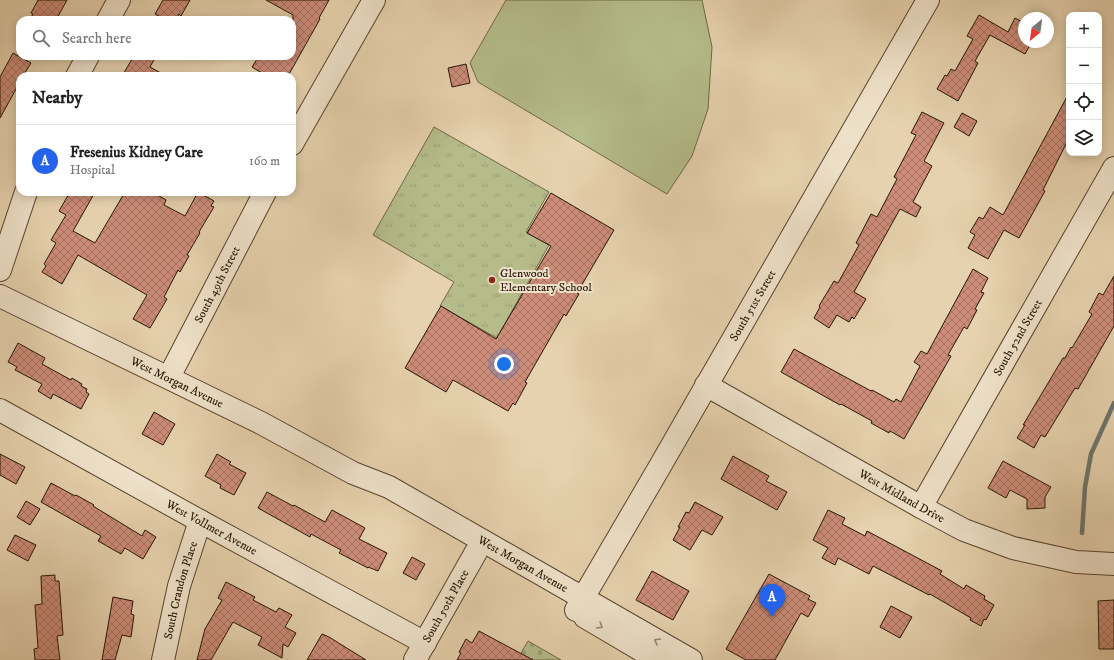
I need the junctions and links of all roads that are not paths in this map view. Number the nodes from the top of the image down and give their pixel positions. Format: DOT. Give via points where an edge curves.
graph roads {
  1 [pos="119,0"];
  2 [pos="374,0"];
  3 [pos="928,0"];
  4 [pos="110,16"];
  5 [pos="86,60"];
  6 [pos="79,72"];
  7 [pos="296,137"];
  8 [pos="1114,168"];
  9 [pos="25,196"];
  10 [pos="263,196"];
  11 [pos="0,270"];
  12 [pos="0,296"];
  13 [pos="169,377"];
  14 [pos="706,385"];
  15 [pos="0,410"];
  16 [pos="353,473"];
  17 [pos="921,507"];
  18 [pos="200,521"];
  19 [pos="476,552"];
  20 [pos="1114,564"];
  21 [pos="579,605"];
  22 [pos="420,652"];
  23 [pos="163,660"];
  24 [pos="658,660"];
  25 [pos="691,660"];
  1 -- 4 [label="street"];
  2 -- 7 [label="street"];
  3 -- 14 [label="street, South 51st Street"];
  5 -- 6 [label="street"];
  8 -- 17 [label="street, South 52nd Street"];
  9 -- 11 [label="street"];
  10 -- 13 [label="street, South 49th Street"];
  12 -- 13 [label="street, West Morgan Avenue"];
  13 -- 16 [label="street, West Morgan Avenue"];
  14 -- 17 [label="street, West Midland Drive"];
  14 -- 21 [label="street, South 51st Street"];
  15 -- 18 [label="street, West Vollmer Avenue"];
  16 -- 19 [label="street, West Morgan Avenue" via="385,497"];
  16 -- 21 [label="street, West Morgan Avenue" via="389,487"];
  17 -- 20 [label="street, West Midland Drive" via="964,530 1013,548 1076,562"];
  18 -- 22 [label="street, West Vollmer Avenue"];
  18 -- 23 [label="street, South Crandon Place" via="179,586"];
  19 -- 21 [label="street, West Morgan Avenue"];
  19 -- 22 [label="street, South 50th Place"];
  21 -- 24 [label="street, West Morgan Avenue, one-way"];
  25 -- 21 [label="street, West Morgan Avenue, one-way"];
}
